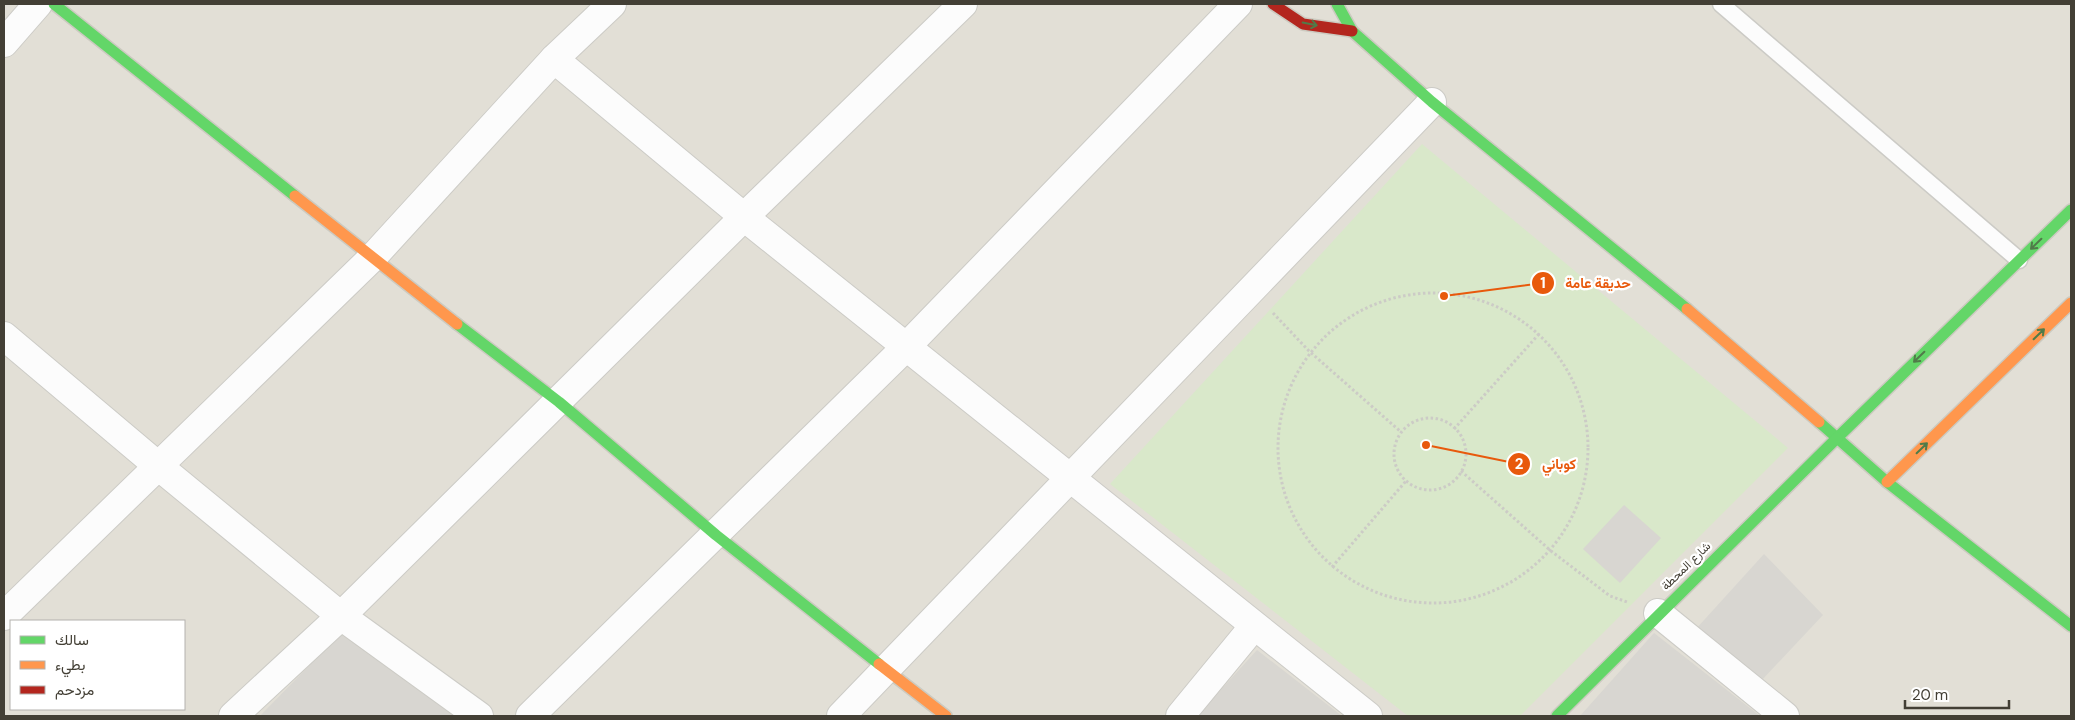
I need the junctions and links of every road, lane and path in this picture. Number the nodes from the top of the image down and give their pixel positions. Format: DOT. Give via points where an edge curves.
graph roads {
  1 [pos="38,4"];
  2 [pos="54,4"];
  3 [pos="612,4"];
  4 [pos="963,4"];
  5 [pos="1238,4"];
  6 [pos="1273,4"];
  7 [pos="1337,4"];
  8 [pos="1347,4"];
  9 [pos="1720,4"];
  10 [pos="1352,31"];
  11 [pos="4,43"];
  12 [pos="554,59"];
  13 [pos="1432,102"];
  14 [pos="2071,210"];
  15 [pos="744,217"];
  16 [pos="372,258"];
  17 [pos="2019,260"];
  18 [pos="1251,290"];
  19 [pos="2071,303"];
  20 [pos="1539,334"];
  21 [pos="4,336"];
  22 [pos="906,347"];
  23 [pos="1310,351"];
  24 [pos="559,402"];
  25 [pos="1454,430"];
  26 [pos="1400,432"];
  27 [pos="1837,438"];
  28 [pos="157,465"];
  29 [pos="1461,471"];
  30 [pos="1070,477"];
  31 [pos="1406,481"];
  32 [pos="1887,482"];
  33 [pos="716,535"];
  34 [pos="1551,550"];
  35 [pos="1332,566"];
  36 [pos="1658,613"];
  37 [pos="4,616"];
  38 [pos="341,616"];
  39 [pos="1254,626"];
  40 [pos="2071,626"];
  41 [pos="886,669"];
  42 [pos="233,716"];
  43 [pos="479,716"];
  44 [pos="530,716"];
  45 [pos="841,716"];
  46 [pos="946,716"];
  47 [pos="1180,716"];
  48 [pos="1368,716"];
  49 [pos="1557,716"];
  50 [pos="1785,716"];
  1 -- 11 [label="street"];
  2 -- 16 [label="main road"];
  3 -- 12 [label="street"];
  4 -- 15 [label="street"];
  5 -- 22 [label="street"];
  6 -- 10 [label="main road, one-way" via="1303,24"];
  7 -- 10 [label="main road"];
  8 -- 10 [label="street"];
  9 -- 17 [label="lane"];
  10 -- 13 [label="main road"];
  12 -- 15 [label="street"];
  12 -- 16 [label="street"];
  13 -- 18 [label="street"];
  13 -- 27 [label="main road" via="1729,343"];
  14 -- 17 [label="main road, شارع المحطة, one-way"];
  15 -- 22 [label="street"];
  15 -- 24 [label="street"];
  16 -- 24 [label="main road"];
  16 -- 28 [label="street"];
  17 -- 27 [label="main road, شارع المحطة, one-way"];
  18 -- 23 [label="path"];
  18 -- 30 [label="street"];
  32 -- 19 [label="main road, one-way"];
  20 -- 23 [label="path" via="1496,305 1446,292 1395,296 1347,316"];
  20 -- 25 [label="path"];
  20 -- 34 [label="path" via="1569,371 1586,416 1588,445 1589,464 1577,510"];
  21 -- 28 [label="street"];
  22 -- 30 [label="street"];
  22 -- 33 [label="street"];
  23 -- 26 [label="path"];
  23 -- 35 [label="path" via="1286,393 1277,440 1282,487 1300,531"];
  24 -- 33 [label="main road"];
  24 -- 38 [label="street"];
  25 -- 26 [label="path" via="1449,423 1429,417 1418,419"];
  25 -- 29 [label="path" via="1463,439 1467,450"];
  26 -- 31 [label="path" via="1393,457 1398,473"];
  27 -- 32 [label="main road"];
  27 -- 36 [label="main road, شارع المحطة"];
  28 -- 37 [label="street"];
  28 -- 38 [label="street"];
  29 -- 31 [label="path" via="1447,487 1436,490 1425,491"];
  29 -- 34 [label="path"];
  30 -- 39 [label="street"];
  30 -- 41 [label="street"];
  31 -- 35 [label="path"];
  32 -- 40 [label="main road"];
  33 -- 41 [label="main road"];
  33 -- 44 [label="street"];
  34 -- 35 [label="path" via="1514,582 1469,600 1420,604 1373,592"];
  34 -- 36 [label="path" via="1610,596"];
  36 -- 49 [label="main road, شارع المحطة"];
  36 -- 50 [label="street"];
  38 -- 42 [label="street"];
  38 -- 43 [label="street"];
  39 -- 47 [label="street"];
  39 -- 48 [label="street"];
  41 -- 45 [label="street"];
  41 -- 46 [label="main road"];
}
